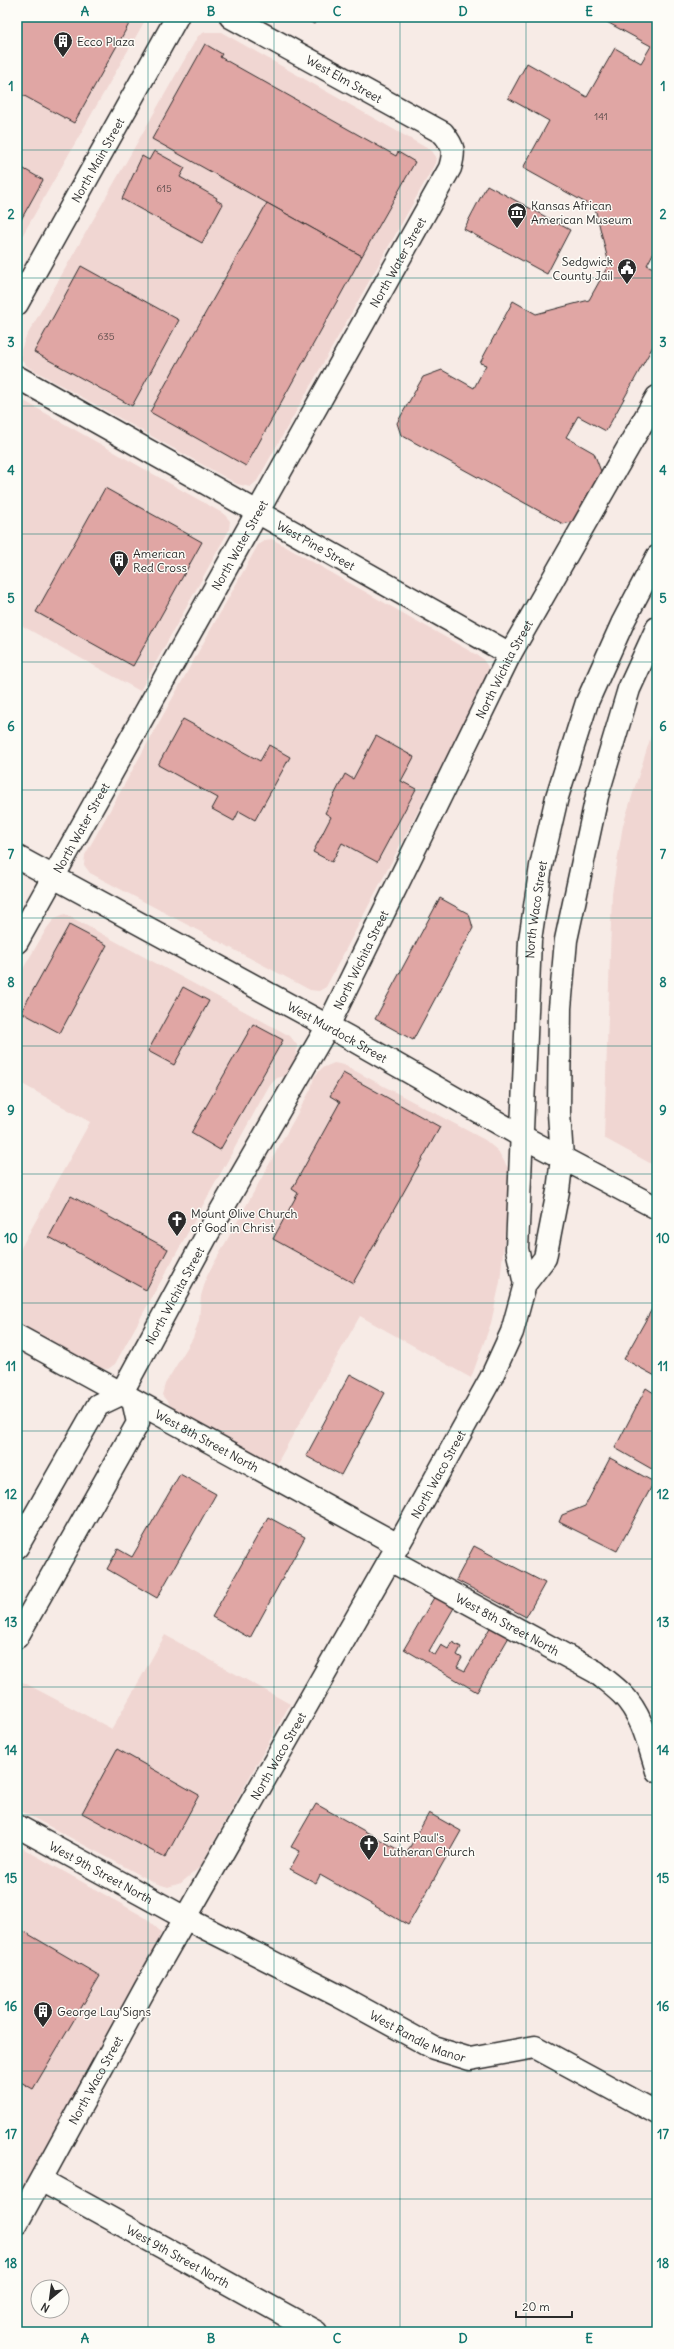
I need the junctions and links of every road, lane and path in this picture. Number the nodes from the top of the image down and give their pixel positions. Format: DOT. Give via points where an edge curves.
graph roads {
  1 [pos="177,17"];
  2 [pos="231,17"];
  3 [pos="453,145"];
  4 [pos="17,304"];
  5 [pos="17,378"];
  6 [pos="657,397"];
  7 [pos="257,513"];
  8 [pos="657,557"];
  9 [pos="657,628"];
  10 [pos="510,654"];
  11 [pos="17,857"];
  12 [pos="53,876"];
  13 [pos="17,942"];
  14 [pos="328,1026"];
  15 [pos="523,1137"];
  16 [pos="562,1158"];
  17 [pos="657,1208"];
  18 [pos="525,1284"];
  19 [pos="17,1336"];
  20 [pos="127,1397"];
  21 [pos="17,1546"];
  22 [pos="394,1552"];
  23 [pos="17,1637"];
  24 [pos="657,1771"];
  25 [pos="17,1826"];
  26 [pos="185,1918"];
  27 [pos="657,2112"];
  28 [pos="41,2180"];
  29 [pos="17,2223"];
  30 [pos="316,2332"];
  1 -- 4 [label="street, North Main Street"];
  2 -- 3 [label="street, West Elm Street" via="443,133"];
  3 -- 7 [label="street, North Water Street" via="450,168"];
  5 -- 7 [label="street, West Pine Street"];
  6 -- 10 [label="street, North Wichita Street"];
  7 -- 10 [label="street, West Pine Street"];
  7 -- 12 [label="street, North Water Street"];
  8 -- 15 [label="street, North Waco Street" via="623,622 587,702 557,797 541,866 530,940"];
  9 -- 16 [label="street, North Waco Street" via="629,689 597,796 566,940 560,1008 559,1113"];
  10 -- 14 [label="street, North Wichita Street"];
  11 -- 12 [label="street, West Murdock Street"];
  12 -- 13 [label="street, North Water Street"];
  12 -- 14 [label="street, West Murdock Street"];
  14 -- 15 [label="street, West Murdock Street"];
  14 -- 20 [label="street, North Wichita Street" via="207,1235"];
  15 -- 16 [label="street, West Murdock Street"];
  15 -- 18 [label="street, North Waco Street" via="517,1248"];
  16 -- 17 [label="street, West Murdock Street"];
  16 -- 18 [label="street, North Waco Street" via="545,1258"];
  18 -- 22 [label="street, North Waco Street" via="512,1332 491,1378"];
  19 -- 20 [label="street, West 8th Street North"];
  20 -- 21 [label="street" via="98,1405"];
  20 -- 22 [label="street, West 8th Street North"];
  20 -- 23 [label="street" via="138,1423"];
  22 -- 24 [label="street, West 8th Street North" via="596,1672 621,1693 634,1709 649,1743"];
  22 -- 26 [label="street, North Waco Street"];
  25 -- 26 [label="street, West 9th Street North"];
  26 -- 27 [label="street, West Randle Manor" via="339,1996 434,2048 470,2059 535,2047"];
  26 -- 28 [label="street, North Waco Street"];
  28 -- 29 [label="street, North Waco Street"];
  28 -- 30 [label="street, West 9th Street North"];
}
